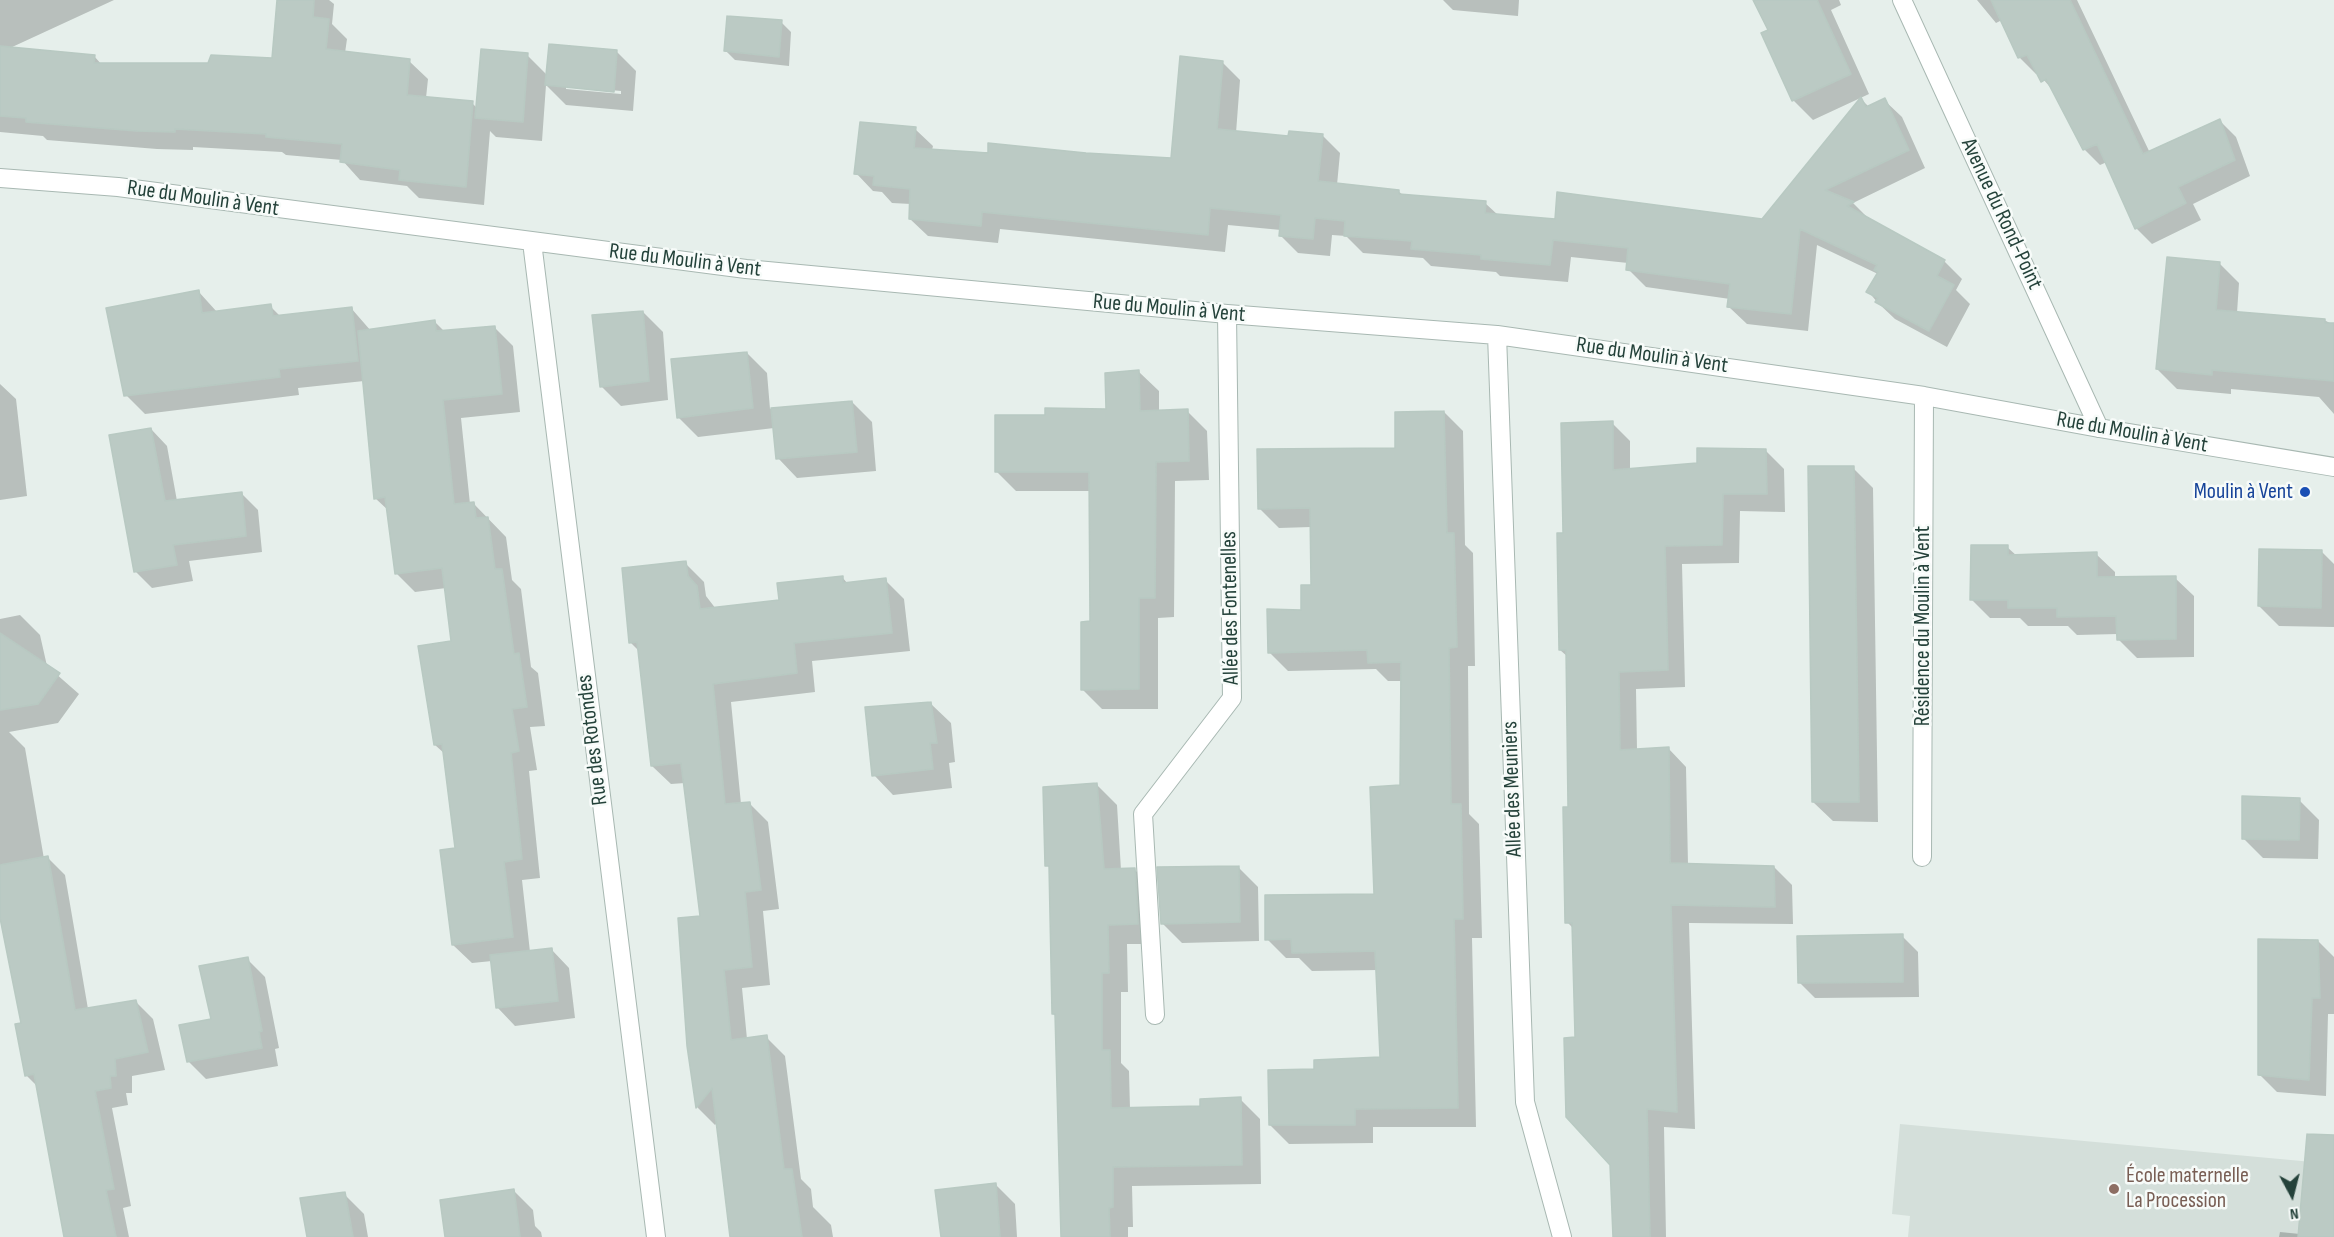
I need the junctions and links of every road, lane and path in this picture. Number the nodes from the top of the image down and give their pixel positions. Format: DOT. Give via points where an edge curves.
graph roads {
  1 [pos="1902,0"];
  2 [pos="0,178"];
  3 [pos="532,242"];
  4 [pos="1227,314"];
  5 [pos="1497,335"];
  6 [pos="1924,396"];
  7 [pos="2099,428"];
  8 [pos="2334,467"];
  9 [pos="1922,857"];
  10 [pos="1155,1015"];
  11 [pos="656,1237"];
  12 [pos="1562,1237"];
  1 -- 7 [label="street, Avenue du Rond-Point"];
  2 -- 3 [label="street, Rue du Moulin à Vent" via="118,187"];
  3 -- 4 [label="street, Rue du Moulin à Vent" via="746,269"];
  3 -- 11 [label="street, Rue des Rotondes"];
  4 -- 5 [label="street, Rue du Moulin à Vent"];
  4 -- 10 [label="street, Allée des Fontenelles" via="1232,698 1143,814"];
  5 -- 6 [label="street, Rue du Moulin à Vent"];
  5 -- 12 [label="street, Allée des Meuniers" via="1525,1102"];
  6 -- 7 [label="street, Rue du Moulin à Vent"];
  6 -- 9 [label="street, Résidence du Moulin à Vent"];
  7 -- 8 [label="street, Rue du Moulin à Vent"];
}
